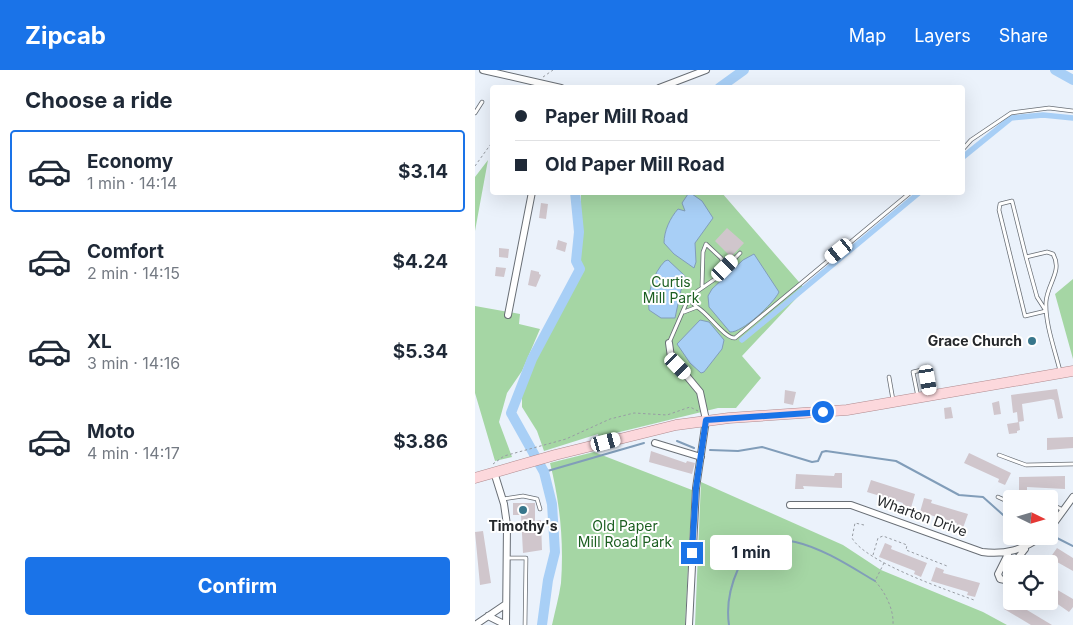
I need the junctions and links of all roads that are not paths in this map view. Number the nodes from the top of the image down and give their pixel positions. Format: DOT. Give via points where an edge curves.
graph roads {
  1 [pos="483,70"];
  2 [pos="706,70"];
  3 [pos="548,85"];
  4 [pos="667,85"];
  5 [pos="482,102"];
  6 [pos="1073,111"];
  7 [pos="475,113"];
  8 [pos="965,147"];
  9 [pos="531,195"];
  10 [pos="907,195"];
  11 [pos="740,253"];
  12 [pos="1026,257"];
  13 [pos="725,268"];
  14 [pos="702,286"];
  15 [pos="688,299"];
  16 [pos="697,307"];
  17 [pos="1046,311"];
  18 [pos="683,312"];
  19 [pos="509,315"];
  20 [pos="669,343"];
  21 [pos="1068,370"];
  22 [pos="889,377"];
  23 [pos="931,396"];
  24 [pos="918,398"];
  25 [pos="893,403"];
  26 [pos="706,420"];
  27 [pos="655,443"];
  28 [pos="999,455"];
  29 [pos="701,457"];
  30 [pos="1073,464"];
  31 [pos="492,469"];
  32 [pos="475,478"];
  33 [pos="998,497"];
  34 [pos="1073,498"];
  35 [pos="503,499"];
  36 [pos="1003,499"];
  37 [pos="790,505"];
  38 [pos="1058,507"];
  39 [pos="540,509"];
  40 [pos="1064,510"];
  41 [pos="1058,516"];
  42 [pos="1028,546"];
  43 [pos="1009,552"];
  44 [pos="1008,555"];
  45 [pos="1018,555"];
  46 [pos="507,558"];
  47 [pos="1003,564"];
  48 [pos="1003,580"];
  49 [pos="506,604"];
  50 [pos="488,616"];
  51 [pos="475,625"];
  52 [pos="506,625"];
  53 [pos="525,625"];
  54 [pos="689,625"];
  1 -- 3 [label="street"];
  2 -- 4 [label="street"];
  5 -- 7 [label="lane"];
  6 -- 8 [label="lane" via="1049,108 1011,113"];
  9 -- 19 [label="street"];
  10 -- 16 [label="lane" via="735,338 728,336"];
  11 -- 13 [label="lane"];
  12 -- 17 [label="lane" via="1037,297"];
  12 -- 17 [label="lane" via="1047,252 1053,254 1057,262 1046,299"];
  12 -- 17 [label="lane" via="1013,201 1000,204 1025,316"];
  13 -- 14 [label="lane" via="709,284"];
  13 -- 14 [label="lane" via="721,258 706,244"];
  14 -- 15 [label="lane"];
  15 -- 16 [label="lane"];
  15 -- 18 [label="lane"];
  16 -- 18 [label="lane"];
  17 -- 21 [label="lane"];
  18 -- 20 [label="lane"];
  20 -- 26 [label="street" via="671,357 702,396"];
  21 -- 23 [label="main road"];
  22 -- 25 [label="lane"];
  23 -- 24 [label="main road"];
  23 -- 24 [label="lane" via="926,369 913,372"];
  24 -- 25 [label="main road"];
  25 -- 26 [label="main road" via="835,412"];
  26 -- 29 [label="street"];
  26 -- 31 [label="main road"];
  27 -- 29 [label="street"];
  28 -- 30 [label="lane" via="1026,465"];
  29 -- 54 [label="street"];
  31 -- 32 [label="main road"];
  31 -- 35 [label="street"];
  33 -- 36 [label="lane"];
  34 -- 40 [label="street"];
  35 -- 39 [label="lane" via="531,496 537,499"];
  35 -- 46 [label="street"];
  37 -- 43 [label="street, Wharton Drive" via="851,504 982,552"];
  38 -- 40 [label="lane"];
  40 -- 41 [label="street"];
  42 -- 43 [label="street, Wharton Drive"];
  42 -- 45 [label="street"];
  43 -- 44 [label="street"];
  46 -- 49 [label="street"];
  46 -- 53 [label="lane" via="525,558"];
  47 -- 48 [label="street" via="998,574"];
  49 -- 50 [label="street"];
  49 -- 52 [label="street"];
  50 -- 51 [label="street"];
  50 -- 52 [label="street"];
}
